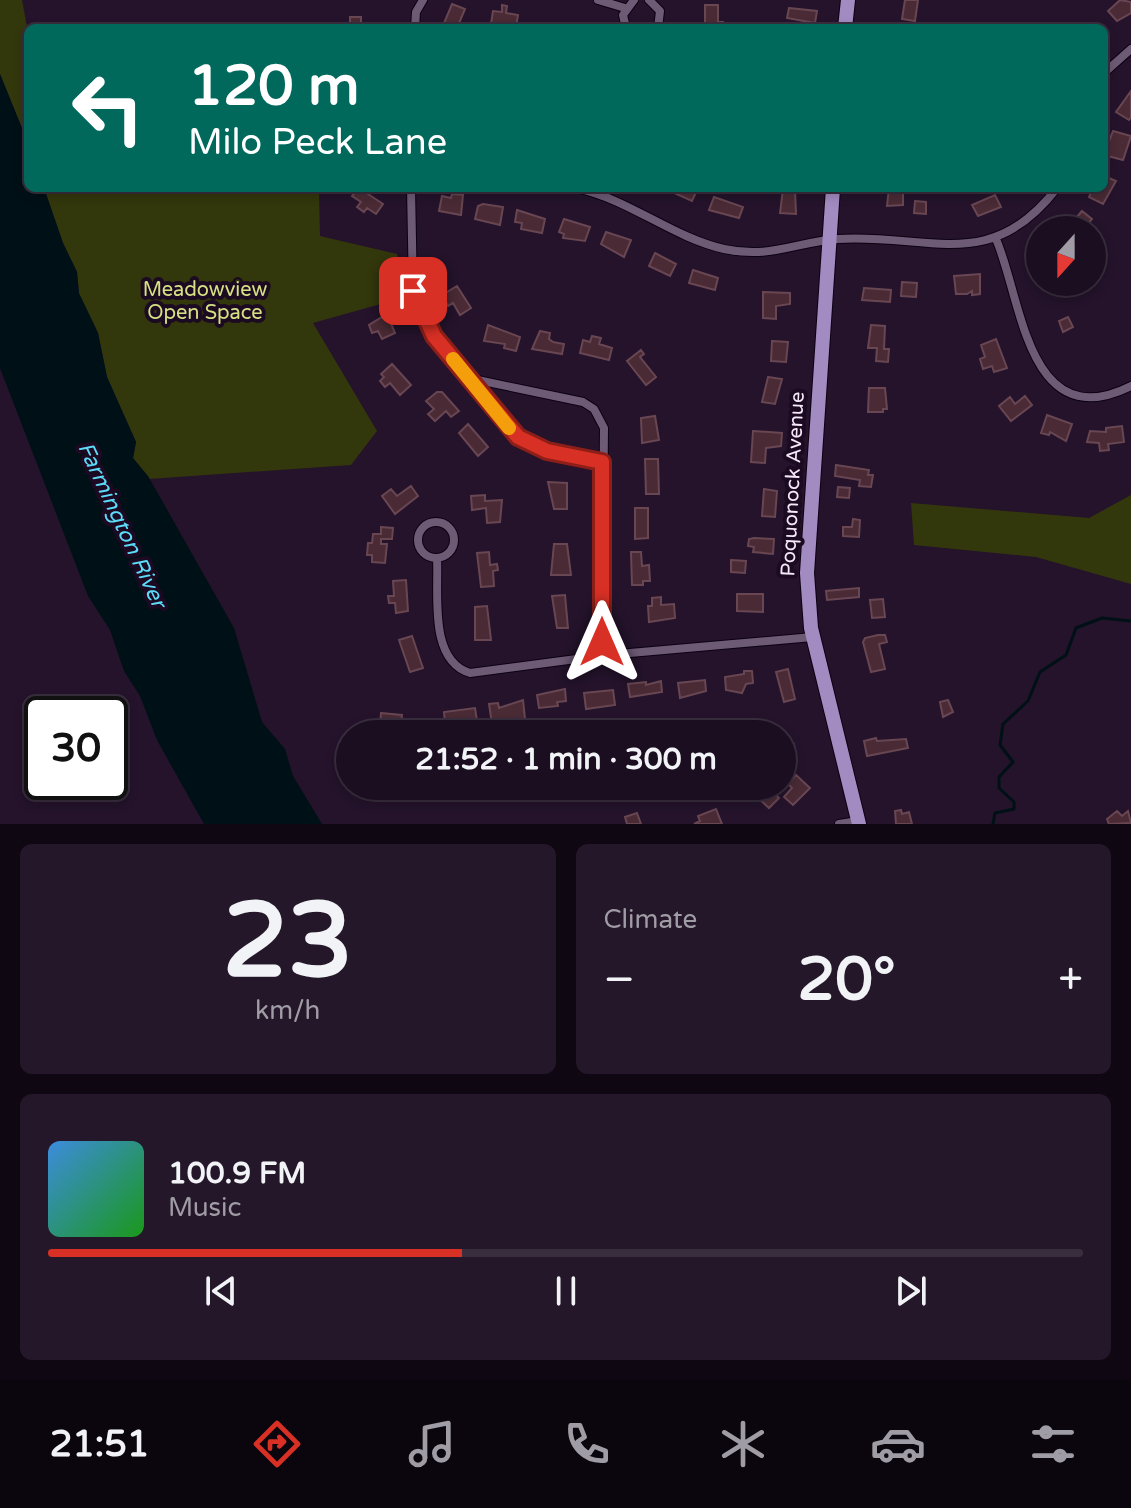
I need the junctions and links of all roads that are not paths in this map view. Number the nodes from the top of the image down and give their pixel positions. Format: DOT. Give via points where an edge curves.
graph roads {
  1 [pos="423,0"];
  2 [pos="598,0"];
  3 [pos="634,0"];
  4 [pos="649,0"];
  5 [pos="848,0"];
  6 [pos="625,8"];
  7 [pos="415,24"];
  8 [pos="626,24"];
  9 [pos="658,24"];
  10 [pos="845,24"];
  11 [pos="1131,49"];
  12 [pos="1108,69"];
  13 [pos="411,192"];
  14 [pos="589,192"];
  15 [pos="833,192"];
  16 [pos="1053,192"];
  17 [pos="996,239"];
  18 [pos="829,240"];
  19 [pos="473,379"];
  20 [pos="1131,386"];
  21 [pos="602,462"];
  22 [pos="437,558"];
  23 [pos="813,637"];
  24 [pos="607,655"];
  25 [pos="858,822"];
  26 [pos="839,824"];
  1 -- 7 [label="street"];
  2 -- 6 [label="street"];
  3 -- 6 [label="street"];
  4 -- 9 [label="street" via="660,11"];
  5 -- 10 [label="main road"];
  6 -- 8 [label="street"];
  11 -- 12 [label="street"];
  13 -- 19 [label="street" via="416,301 434,336"];
  14 -- 18 [label="street" via="722,248 762,254"];
  15 -- 18 [label="main road, Poquonock Avenue"];
  16 -- 17 [label="street" via="1025,223"];
  17 -- 18 [label="street" via="951,246"];
  17 -- 20 [label="street" via="1040,369 1064,389 1085,395"];
  18 -- 23 [label="main road, Poquonock Avenue" via="807,550"];
  19 -- 21 [label="street" via="490,406 529,444"];
  19 -- 21 [label="street" via="553,393 594,409 604,428"];
  21 -- 24 [label="street" via="602,642"];
  22 -- 22 [label="street" via="449,552 454,540 446,524 434,521 422,527 417,538 420,550"];
  22 -- 24 [label="street" via="442,647 458,668 478,672"];
  23 -- 24 [label="street"];
  23 -- 25 [label="main road, Poquonock Avenue"];
  25 -- 26 [label="street"];
}
